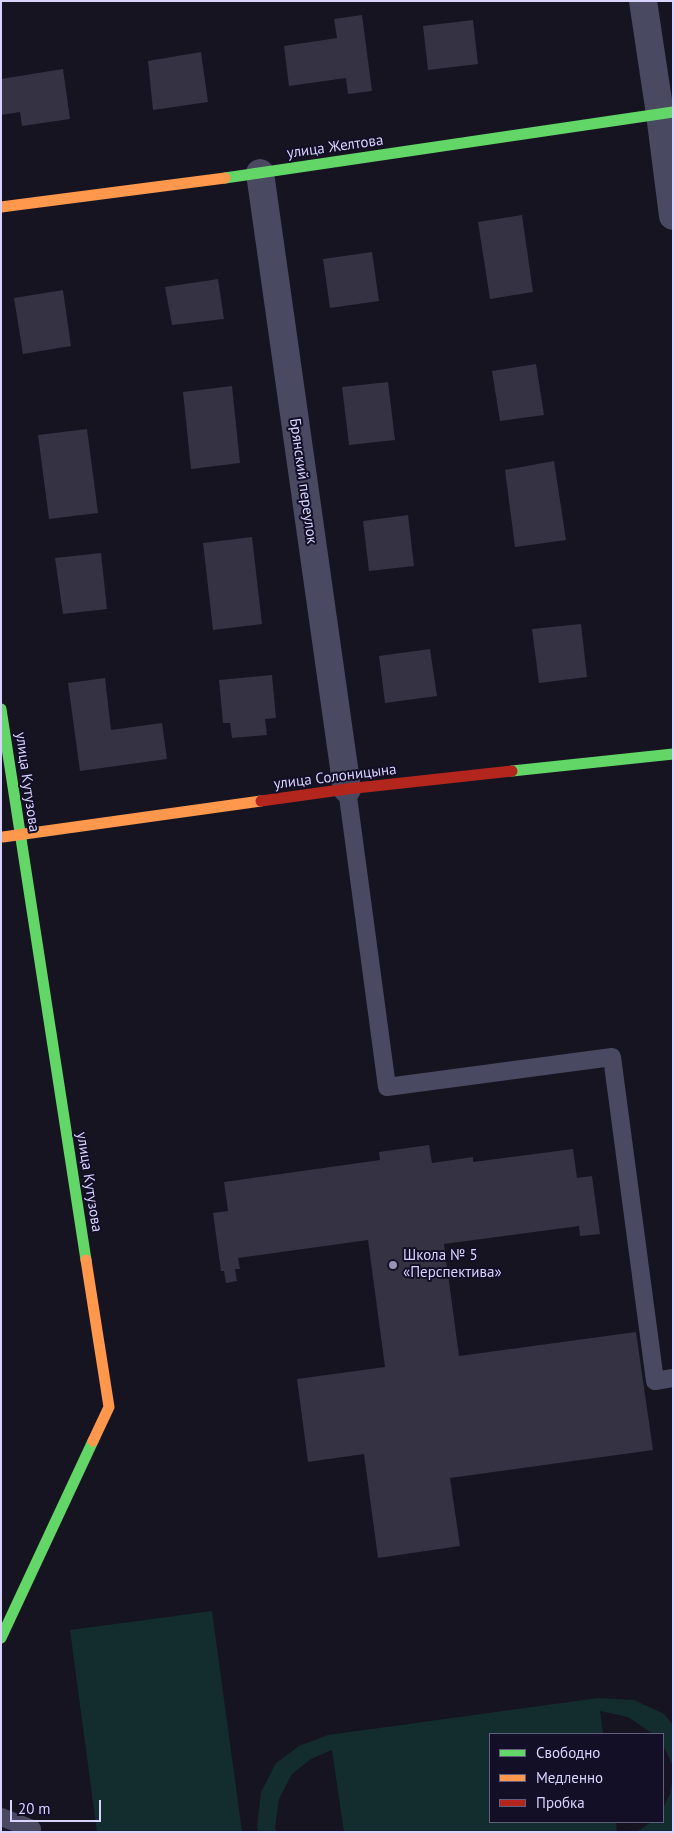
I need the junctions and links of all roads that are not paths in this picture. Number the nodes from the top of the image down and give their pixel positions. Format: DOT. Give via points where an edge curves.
graph roads {
  1 [pos="643,1"];
  2 [pos="666,113"];
  3 [pos="260,173"];
  4 [pos="1,207"];
  5 [pos="673,216"];
  6 [pos="1,709"];
  7 [pos="673,754"];
  8 [pos="347,789"];
  9 [pos="19,834"];
  10 [pos="1,837"];
  11 [pos="673,1378"];
  12 [pos="1,1638"];
  13 [pos="1,1818"];
  14 [pos="32,1829"];
  1 -- 2 [label="street"];
  2 -- 3 [label="street, улица Желтова"];
  2 -- 5 [label="street"];
  3 -- 4 [label="street, улица Желтова"];
  3 -- 8 [label="street, Брянский переулок"];
  6 -- 9 [label="street, улица Кутузова"];
  7 -- 8 [label="street, улица Солоницына"];
  8 -- 9 [label="street, улица Солоницына"];
  8 -- 11 [label="lane" via="387,1087 612,1057 655,1381"];
  9 -- 10 [label="street, улица Солоницына"];
  9 -- 12 [label="street, улица Кутузова" via="109,1407"];
  13 -- 14 [label="lane"];
}
